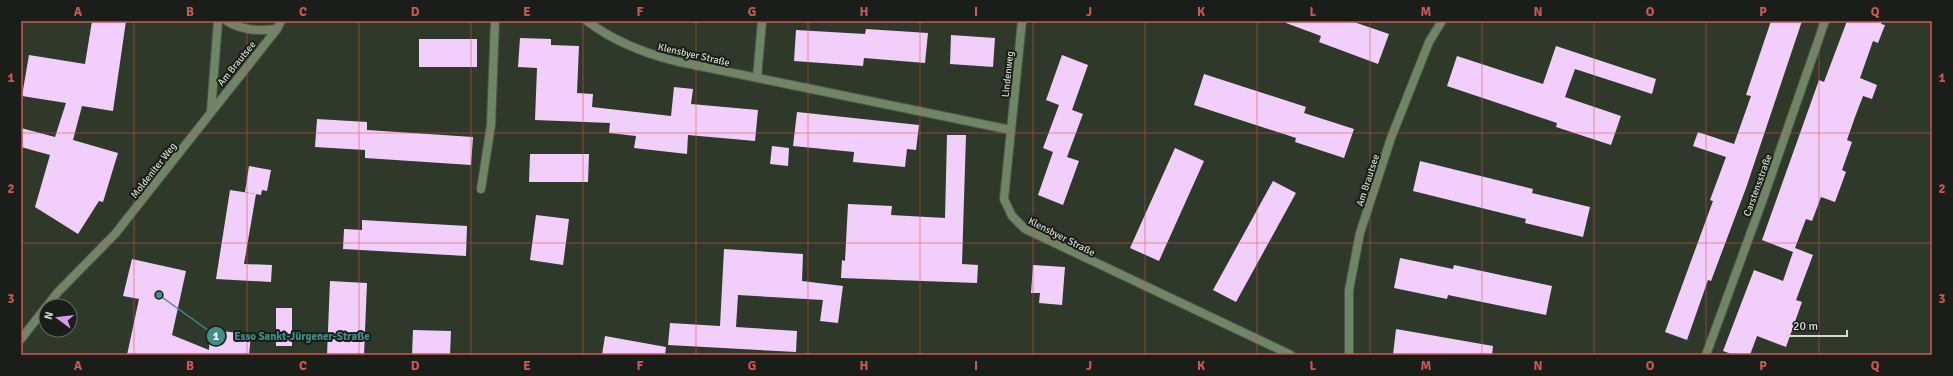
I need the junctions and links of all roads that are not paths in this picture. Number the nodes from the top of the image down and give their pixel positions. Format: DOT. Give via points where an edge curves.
graph roads {
  1 [pos="218,21"];
  2 [pos="227,21"];
  3 [pos="495,21"];
  4 [pos="587,21"];
  5 [pos="762,21"];
  6 [pos="1022,21"];
  7 [pos="1442,21"];
  8 [pos="1825,21"];
  9 [pos="279,25"];
  10 [pos="757,78"];
  11 [pos="211,111"];
  12 [pos="1011,130"];
  13 [pos="481,189"];
  14 [pos="54,298"];
  15 [pos="38,318"];
  16 [pos="21,339"];
  17 [pos="1291,355"];
  18 [pos="1349,355"];
  19 [pos="1706,355"];
  1 -- 11 [label="street"];
  2 -- 9 [label="street, Am Brautsee" via="255,31"];
  3 -- 13 [label="street" via="491,125"];
  4 -- 10 [label="street, Klensbyer Straße" via="601,32 655,56"];
  5 -- 10 [label="street"];
  6 -- 12 [label="street, Lindenweg"];
  7 -- 18 [label="street, Am Brautsee" via="1429,42 1391,138 1360,233 1349,290"];
  8 -- 19 [label="street, Carstensstraße"];
  9 -- 11 [label="street, Am Brautsee"];
  10 -- 12 [label="street, Klensbyer Straße"];
  11 -- 14 [label="street, Moldeniter Weg" via="115,234"];
  12 -- 17 [label="street, Klensbyer Straße" via="1004,199 1012,216 1025,229"];
  15 -- 16 [label="street, Moldeniter Weg"];
}
